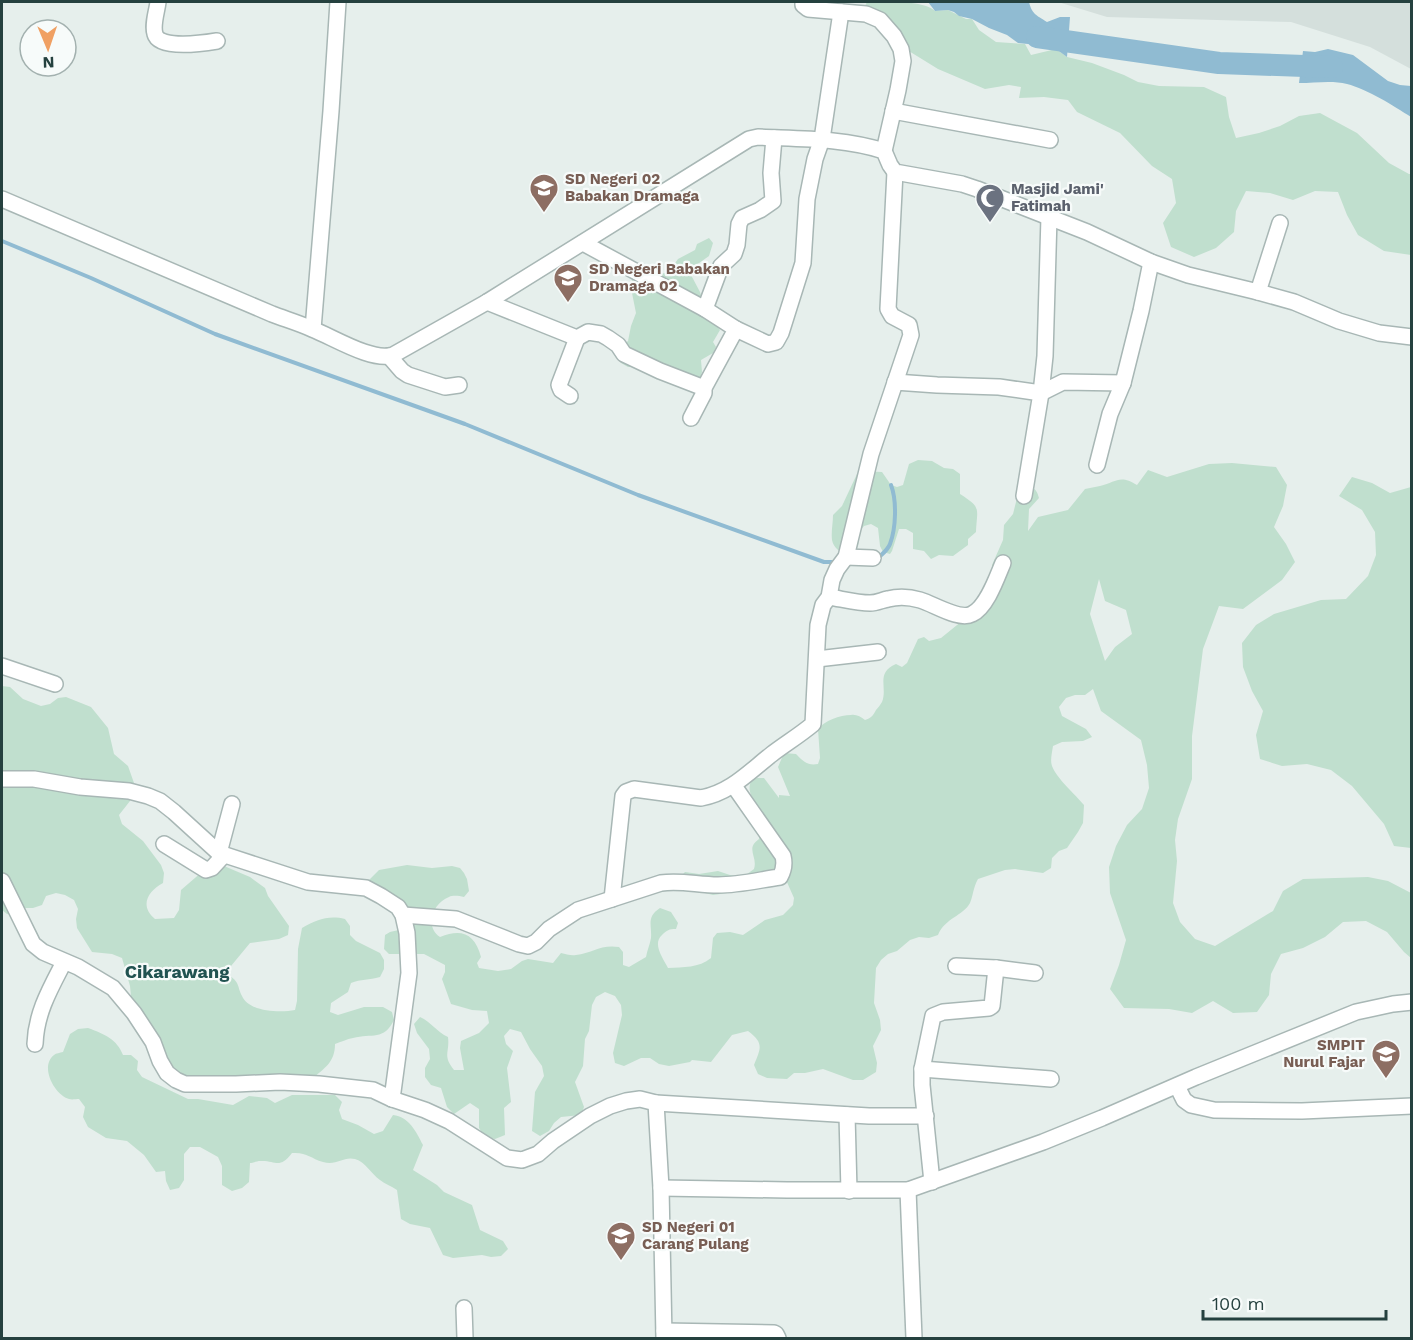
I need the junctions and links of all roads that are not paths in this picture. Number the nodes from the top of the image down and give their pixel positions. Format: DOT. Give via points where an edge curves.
graph roads {
  1 [pos="158,2"];
  2 [pos="338,2"];
  3 [pos="802,2"];
  4 [pos="841,12"];
  5 [pos="217,41"];
  6 [pos="893,111"];
  7 [pos="774,138"];
  8 [pos="822,139"];
  9 [pos="1050,140"];
  10 [pos="884,151"];
  11 [pos="895,172"];
  12 [pos="2,199"];
  13 [pos="1049,217"];
  14 [pos="1280,222"];
  15 [pos="583,243"];
  16 [pos="1151,262"];
  17 [pos="1258,292"];
  18 [pos="487,302"];
  19 [pos="705,309"];
  20 [pos="736,328"];
  21 [pos="313,329"];
  22 [pos="577,338"];
  23 [pos="1412,338"];
  24 [pos="389,356"];
  25 [pos="895,382"];
  26 [pos="1123,383"];
  27 [pos="459,385"];
  28 [pos="704,388"];
  29 [pos="1041,393"];
  30 [pos="570,396"];
  31 [pos="691,418"];
  32 [pos="1097,465"];
  33 [pos="1024,496"];
  34 [pos="873,558"];
  35 [pos="843,561"];
  36 [pos="1003,563"];
  37 [pos="829,597"];
  38 [pos="878,652"];
  39 [pos="817,659"];
  40 [pos="2,666"];
  41 [pos="56,684"];
  42 [pos="2,779"];
  43 [pos="734,786"];
  44 [pos="232,804"];
  45 [pos="164,844"];
  46 [pos="222,854"];
  47 [pos="2,880"];
  48 [pos="612,899"];
  49 [pos="403,915"];
  50 [pos="64,962"];
  51 [pos="957,966"];
  52 [pos="996,968"];
  53 [pos="1035,973"];
  54 [pos="1412,1002"];
  55 [pos="35,1044"];
  56 [pos="922,1069"];
  57 [pos="1051,1080"];
  58 [pos="1177,1086"];
  59 [pos="392,1099"];
  60 [pos="656,1103"];
  61 [pos="1412,1106"];
  62 [pos="847,1114"];
  63 [pos="926,1116"];
  64 [pos="932,1182"];
  65 [pos="662,1188"];
  66 [pos="908,1190"];
  67 [pos="849,1191"];
  68 [pos="464,1308"];
  69 [pos="664,1335"];
  70 [pos="465,1338"];
  71 [pos="778,1338"];
  72 [pos="914,1338"];
  1 -- 5 [label="street" via="154,30 157,39 188,45"];
  2 -- 21 [label="street"];
  3 -- 4 [label="street" via="808,9"];
  4 -- 6 [label="street" via="866,14 880,20 901,49 903,62"];
  4 -- 8 [label="street"];
  6 -- 9 [label="street"];
  6 -- 10 [label="street"];
  7 -- 8 [label="street"];
  7 -- 15 [label="street" via="758,137 737,146"];
  7 -- 19 [label="street" via="773,201 742,218 734,254 721,266"];
  8 -- 10 [label="street"];
  8 -- 20 [label="street" via="807,199 803,263 781,333 776,342 768,344"];
  10 -- 11 [label="street"];
  11 -- 13 [label="street" via="962,184"];
  11 -- 25 [label="street" via="888,309 892,316 909,325 911,334"];
  12 -- 21 [label="street"];
  13 -- 16 [label="street"];
  13 -- 29 [label="street"];
  14 -- 17 [label="street"];
  15 -- 18 [label="street"];
  15 -- 19 [label="street"];
  16 -- 17 [label="street"];
  16 -- 26 [label="street"];
  17 -- 23 [label="street" via="1356,327"];
  18 -- 22 [label="street"];
  18 -- 24 [label="street"];
  19 -- 20 [label="street"];
  20 -- 28 [label="street"];
  21 -- 24 [label="street" via="369,354"];
  22 -- 28 [label="street" via="588,332 601,334 624,354"];
  22 -- 30 [label="street" via="558,385"];
  24 -- 27 [label="street" via="408,375 446,387"];
  25 -- 29 [label="street"];
  25 -- 35 [label="street"];
  26 -- 29 [label="street" via="1063,382"];
  26 -- 32 [label="street" via="1110,414"];
  28 -- 31 [label="street"];
  29 -- 33 [label="street"];
  34 -- 35 [label="street"];
  35 -- 37 [label="street" via="832,580"];
  36 -- 37 [label="street" via="987,597 970,616 908,597 870,603"];
  37 -- 39 [label="street" via="819,625"];
  38 -- 39 [label="street"];
  39 -- 43 [label="street" via="813,724"];
  40 -- 41 [label="street"];
  42 -- 46 [label="street" via="34,779 148,796 160,801"];
  43 -- 48 [label="street" via="701,798 634,789 626,792"];
  43 -- 48 [label="street" via="783,856 780,877 717,885 673,881"];
  44 -- 46 [label="street"];
  45 -- 46 [label="street" via="206,870"];
  46 -- 49 [label="street" via="308,882 366,888 398,907"];
  47 -- 50 [label="street" via="33,944"];
  48 -- 49 [label="street" via="578,910 528,946 456,919"];
  49 -- 59 [label="street" via="410,973"];
  50 -- 55 [label="street" via="40,1012"];
  50 -- 59 [label="street" via="114,988 153,1042 167,1073 185,1084 319,1084 373,1090"];
  51 -- 52 [label="street"];
  52 -- 53 [label="street"];
  52 -- 56 [label="street" via="992,1006 933,1016"];
  54 -- 58 [label="street" via="1356,1012"];
  56 -- 57 [label="street"];
  56 -- 63 [label="street"];
  58 -- 61 [label="street" via="1191,1105 1214,1110"];
  58 -- 64 [label="street" via="1043,1142"];
  59 -- 60 [label="street" via="449,1121 507,1158 522,1160 538,1154 610,1106 640,1099"];
  60 -- 62 [label="street"];
  60 -- 65 [label="street"];
  62 -- 63 [label="street"];
  62 -- 67 [label="street"];
  63 -- 64 [label="street"];
  64 -- 66 [label="street"];
  65 -- 67 [label="street"];
  65 -- 69 [label="street"];
  66 -- 67 [label="street"];
  66 -- 72 [label="street"];
  68 -- 70 [label="street"];
  69 -- 71 [label="street" via="774,1333"];
}
